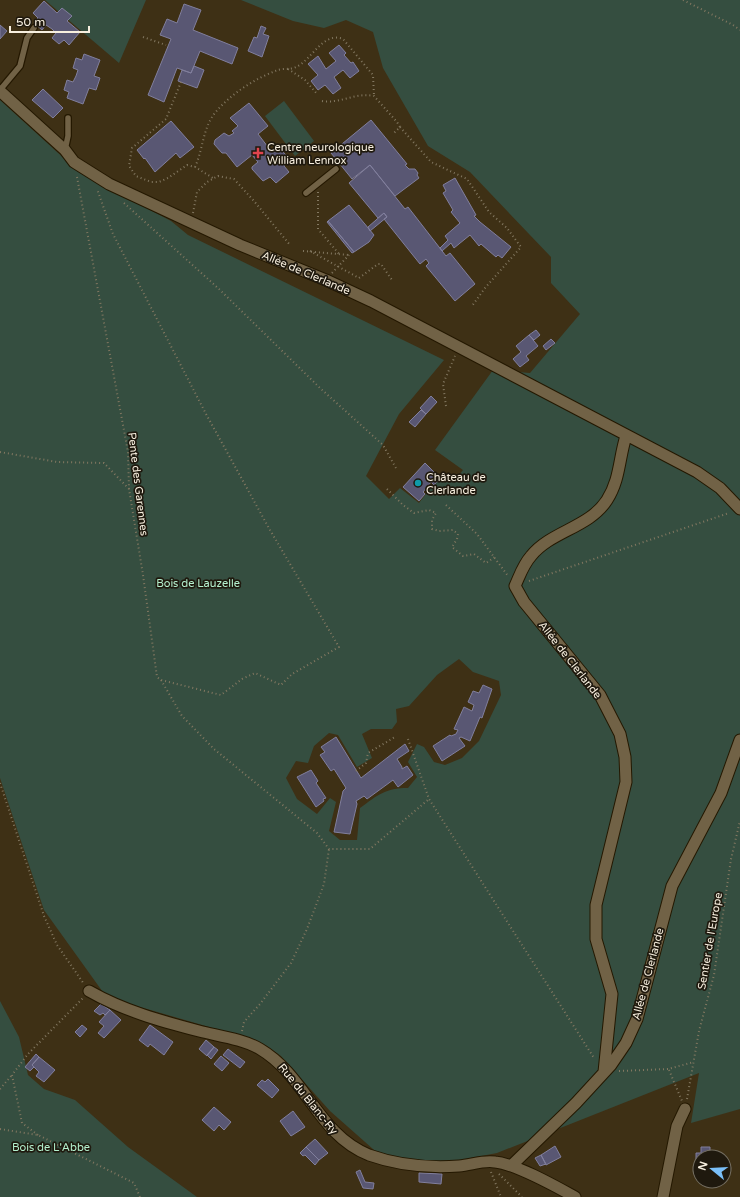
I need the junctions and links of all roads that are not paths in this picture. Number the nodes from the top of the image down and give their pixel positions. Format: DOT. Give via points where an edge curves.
graph roads {
  1 [pos="34,28"];
  2 [pos="0,90"];
  3 [pos="68,118"];
  4 [pos="65,150"];
  5 [pos="336,170"];
  6 [pos="306,192"];
  7 [pos="626,436"];
  8 [pos="736,510"];
  9 [pos="740,740"];
  10 [pos="89,991"];
  11 [pos="604,1072"];
  12 [pos="685,1109"];
  13 [pos="511,1166"];
  14 [pos="575,1197"];
  15 [pos="663,1197"];
  1 -- 2 [label="lane" via="26,38 20,66"];
  2 -- 4 [label="street, Allée de Clerlande"];
  3 -- 4 [label="lane"];
  4 -- 7 [label="street, Allée de Clerlande" via="74,162 92,175 196,226 371,301"];
  5 -- 6 [label="lane"];
  7 -- 8 [label="street, Allée de Clerlande" via="707,479 724,492"];
  7 -- 11 [label="street, Allée de Clerlande" via="616,481 606,501 587,520 538,548 524,565 515,586 524,602 600,695 620,734 625,757 626,782 596,906 596,939 612,994"];
  9 -- 11 [label="street, Allée de Clerlande" via="719,798 672,886 631,1033"];
  10 -- 13 [label="street, Rue du Blanc-Ry" via="148,1017 259,1049 294,1079 333,1131 351,1146 380,1158 414,1164 450,1166 495,1162"];
  11 -- 13 [label="street, Allée de Clerlande"];
  12 -- 15 [label="street" via="677,1126"];
  13 -- 14 [label="street, Rue du Blanc-Ry"];
}
